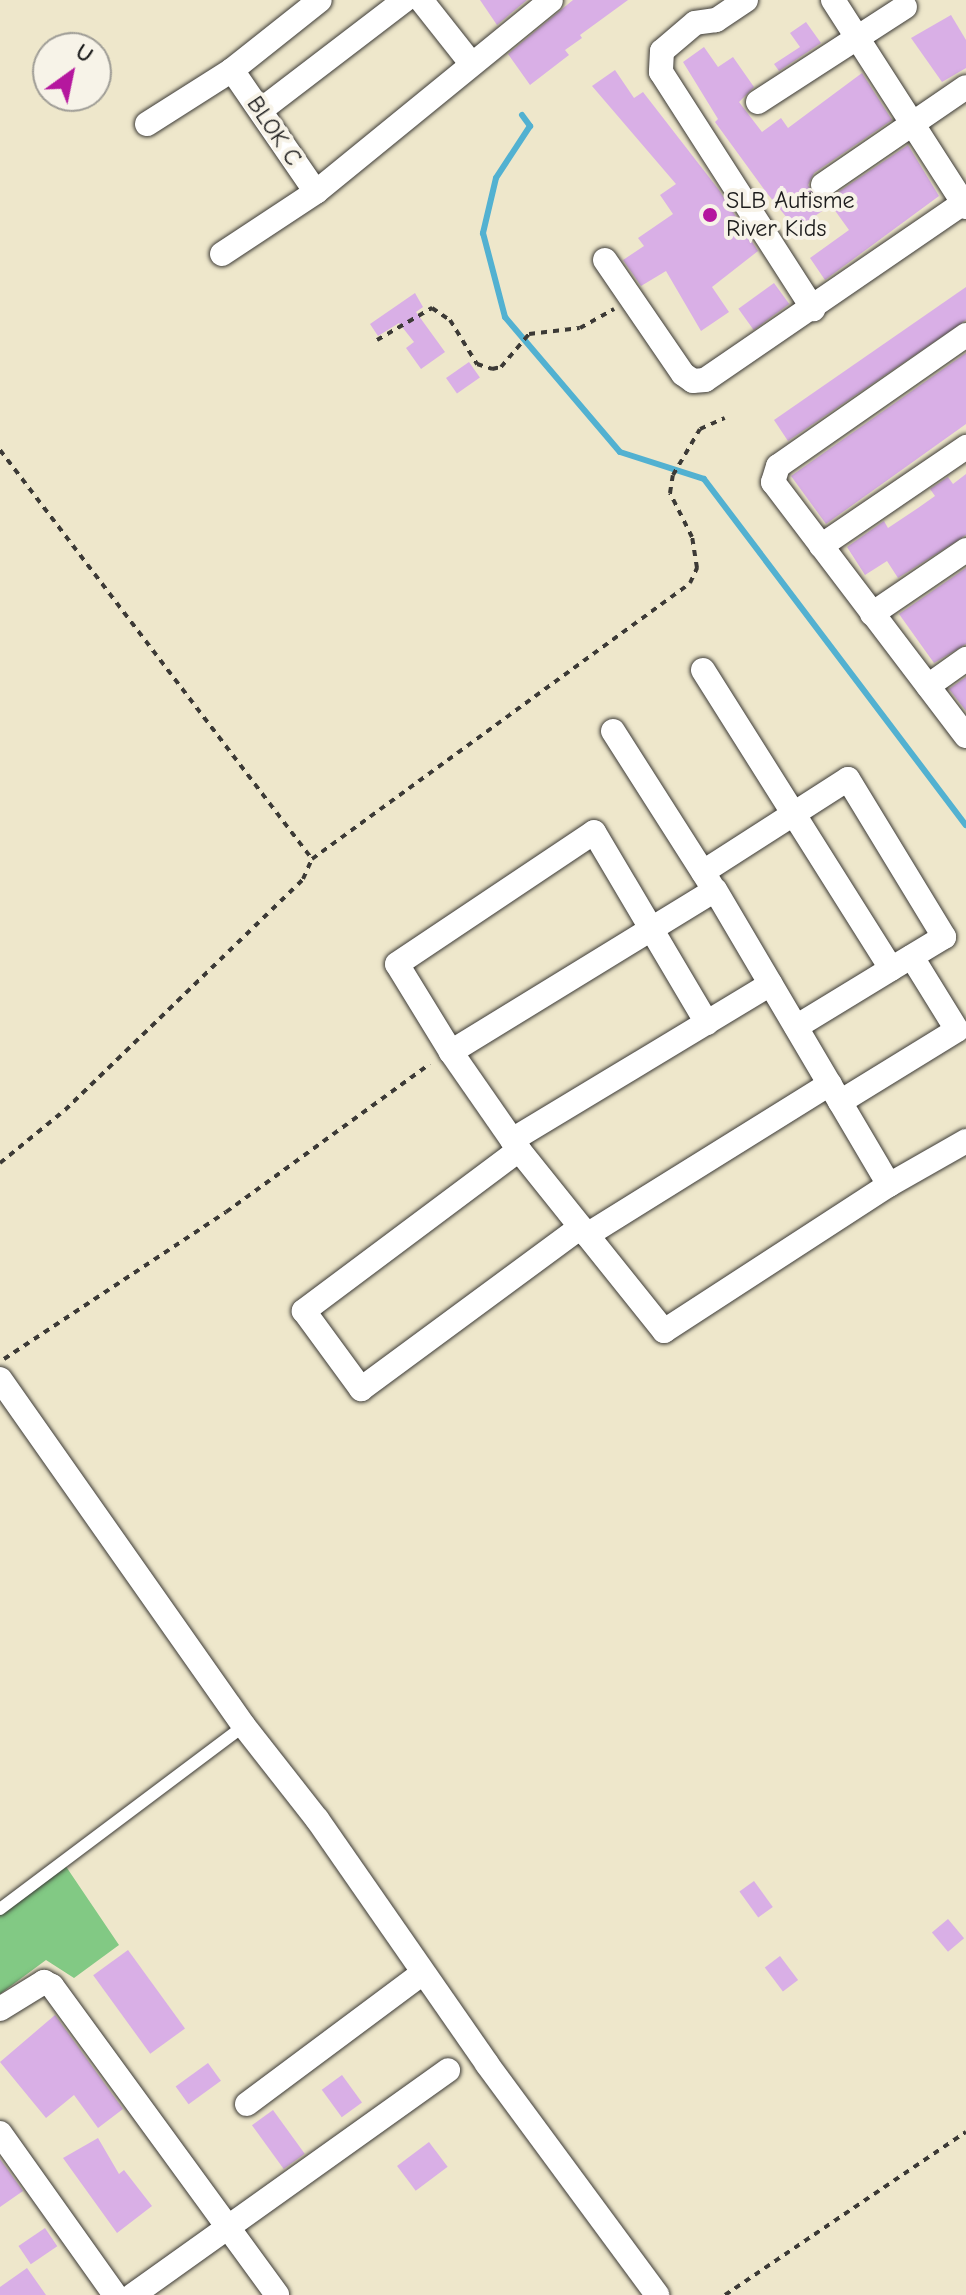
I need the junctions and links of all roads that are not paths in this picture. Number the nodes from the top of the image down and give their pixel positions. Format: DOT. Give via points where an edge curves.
graph roads {
  1 [pos="320,0"];
  2 [pos="405,0"];
  3 [pos="421,0"];
  4 [pos="551,0"];
  5 [pos="746,0"];
  6 [pos="833,0"];
  7 [pos="905,7"];
  8 [pos="858,37"];
  9 [pos="470,62"];
  10 [pos="232,70"];
  11 [pos="966,87"];
  12 [pos="758,102"];
  13 [pos="261,110"];
  14 [pos="914,122"];
  15 [pos="147,124"];
  16 [pos="823,185"];
  17 [pos="316,192"];
  18 [pos="965,204"];
  19 [pos="222,254"];
  20 [pos="605,260"];
  21 [pos="813,309"];
  22 [pos="966,335"];
  23 [pos="966,447"];
  24 [pos="821,546"];
  25 [pos="966,550"];
  26 [pos="872,614"];
  27 [pos="966,659"];
  28 [pos="703,670"];
  29 [pos="928,686"];
  30 [pos="613,731"];
  31 [pos="966,736"];
  32 [pos="792,813"];
  33 [pos="709,881"];
  34 [pos="654,928"];
  35 [pos="901,963"];
  36 [pos="771,984"];
  37 [pos="707,1023"];
  38 [pos="796,1027"];
  39 [pos="440,1058"];
  40 [pos="835,1093"];
  41 [pos="966,1141"];
  42 [pos="516,1145"];
  43 [pos="889,1185"];
  44 [pos="584,1231"];
  45 [pos="0,1379"];
  46 [pos="244,1726"];
  47 [pos="0,1909"];
  48 [pos="423,1973"];
  49 [pos="0,2009"];
  50 [pos="448,2070"];
  51 [pos="247,2104"];
  52 [pos="0,2133"];
  53 [pos="227,2227"];
  54 [pos="115,2295"];
  55 [pos="133,2295"];
  56 [pos="277,2295"];
  57 [pos="657,2295"];
  1 -- 10 [label="street"];
  2 -- 13 [label="street"];
  3 -- 9 [label="street"];
  4 -- 9 [label="street"];
  5 -- 21 [label="street" via="716,20 695,23 662,51 661,72"];
  6 -- 8 [label="street"];
  7 -- 8 [label="street"];
  8 -- 12 [label="street"];
  8 -- 14 [label="street"];
  9 -- 17 [label="street" via="459,78"];
  10 -- 13 [label="street, BLOK C"];
  10 -- 15 [label="street"];
  11 -- 14 [label="street"];
  13 -- 17 [label="street, BLOK C"];
  14 -- 16 [label="street"];
  14 -- 18 [label="street"];
  17 -- 19 [label="street"];
  18 -- 21 [label="street"];
  20 -- 21 [label="street" via="693,381 705,380"];
  22 -- 24 [label="street" via="778,466 773,482"];
  23 -- 24 [label="street"];
  24 -- 26 [label="street"];
  25 -- 26 [label="street"];
  26 -- 29 [label="street"];
  27 -- 29 [label="street"];
  28 -- 32 [label="street"];
  29 -- 31 [label="street"];
  30 -- 33 [label="street"];
  32 -- 33 [label="street"];
  32 -- 35 [label="street"];
  32 -- 35 [label="street" via="848,779 944,937"];
  33 -- 34 [label="street"];
  33 -- 36 [label="street"];
  34 -- 37 [label="street"];
  34 -- 39 [label="street"];
  34 -- 39 [label="street" via="594,832 397,964"];
  35 -- 38 [label="street"];
  35 -- 40 [label="street" via="957,1030"];
  36 -- 37 [label="street"];
  36 -- 38 [label="street"];
  37 -- 42 [label="street"];
  38 -- 40 [label="street"];
  39 -- 42 [label="street"];
  40 -- 43 [label="street"];
  40 -- 44 [label="street"];
  41 -- 43 [label="street"];
  42 -- 44 [label="street"];
  42 -- 44 [label="street" via="304,1311 361,1389"];
  43 -- 44 [label="street" via="664,1331"];
  45 -- 46 [label="street"];
  46 -- 47 [label="lane"];
  46 -- 48 [label="street" via="317,1819"];
  48 -- 51 [label="street"];
  48 -- 57 [label="street"];
  49 -- 53 [label="street" via="44,1982 52,1986"];
  50 -- 53 [label="street"];
  52 -- 54 [label="street"];
  53 -- 55 [label="street"];
  53 -- 56 [label="street"];
}
